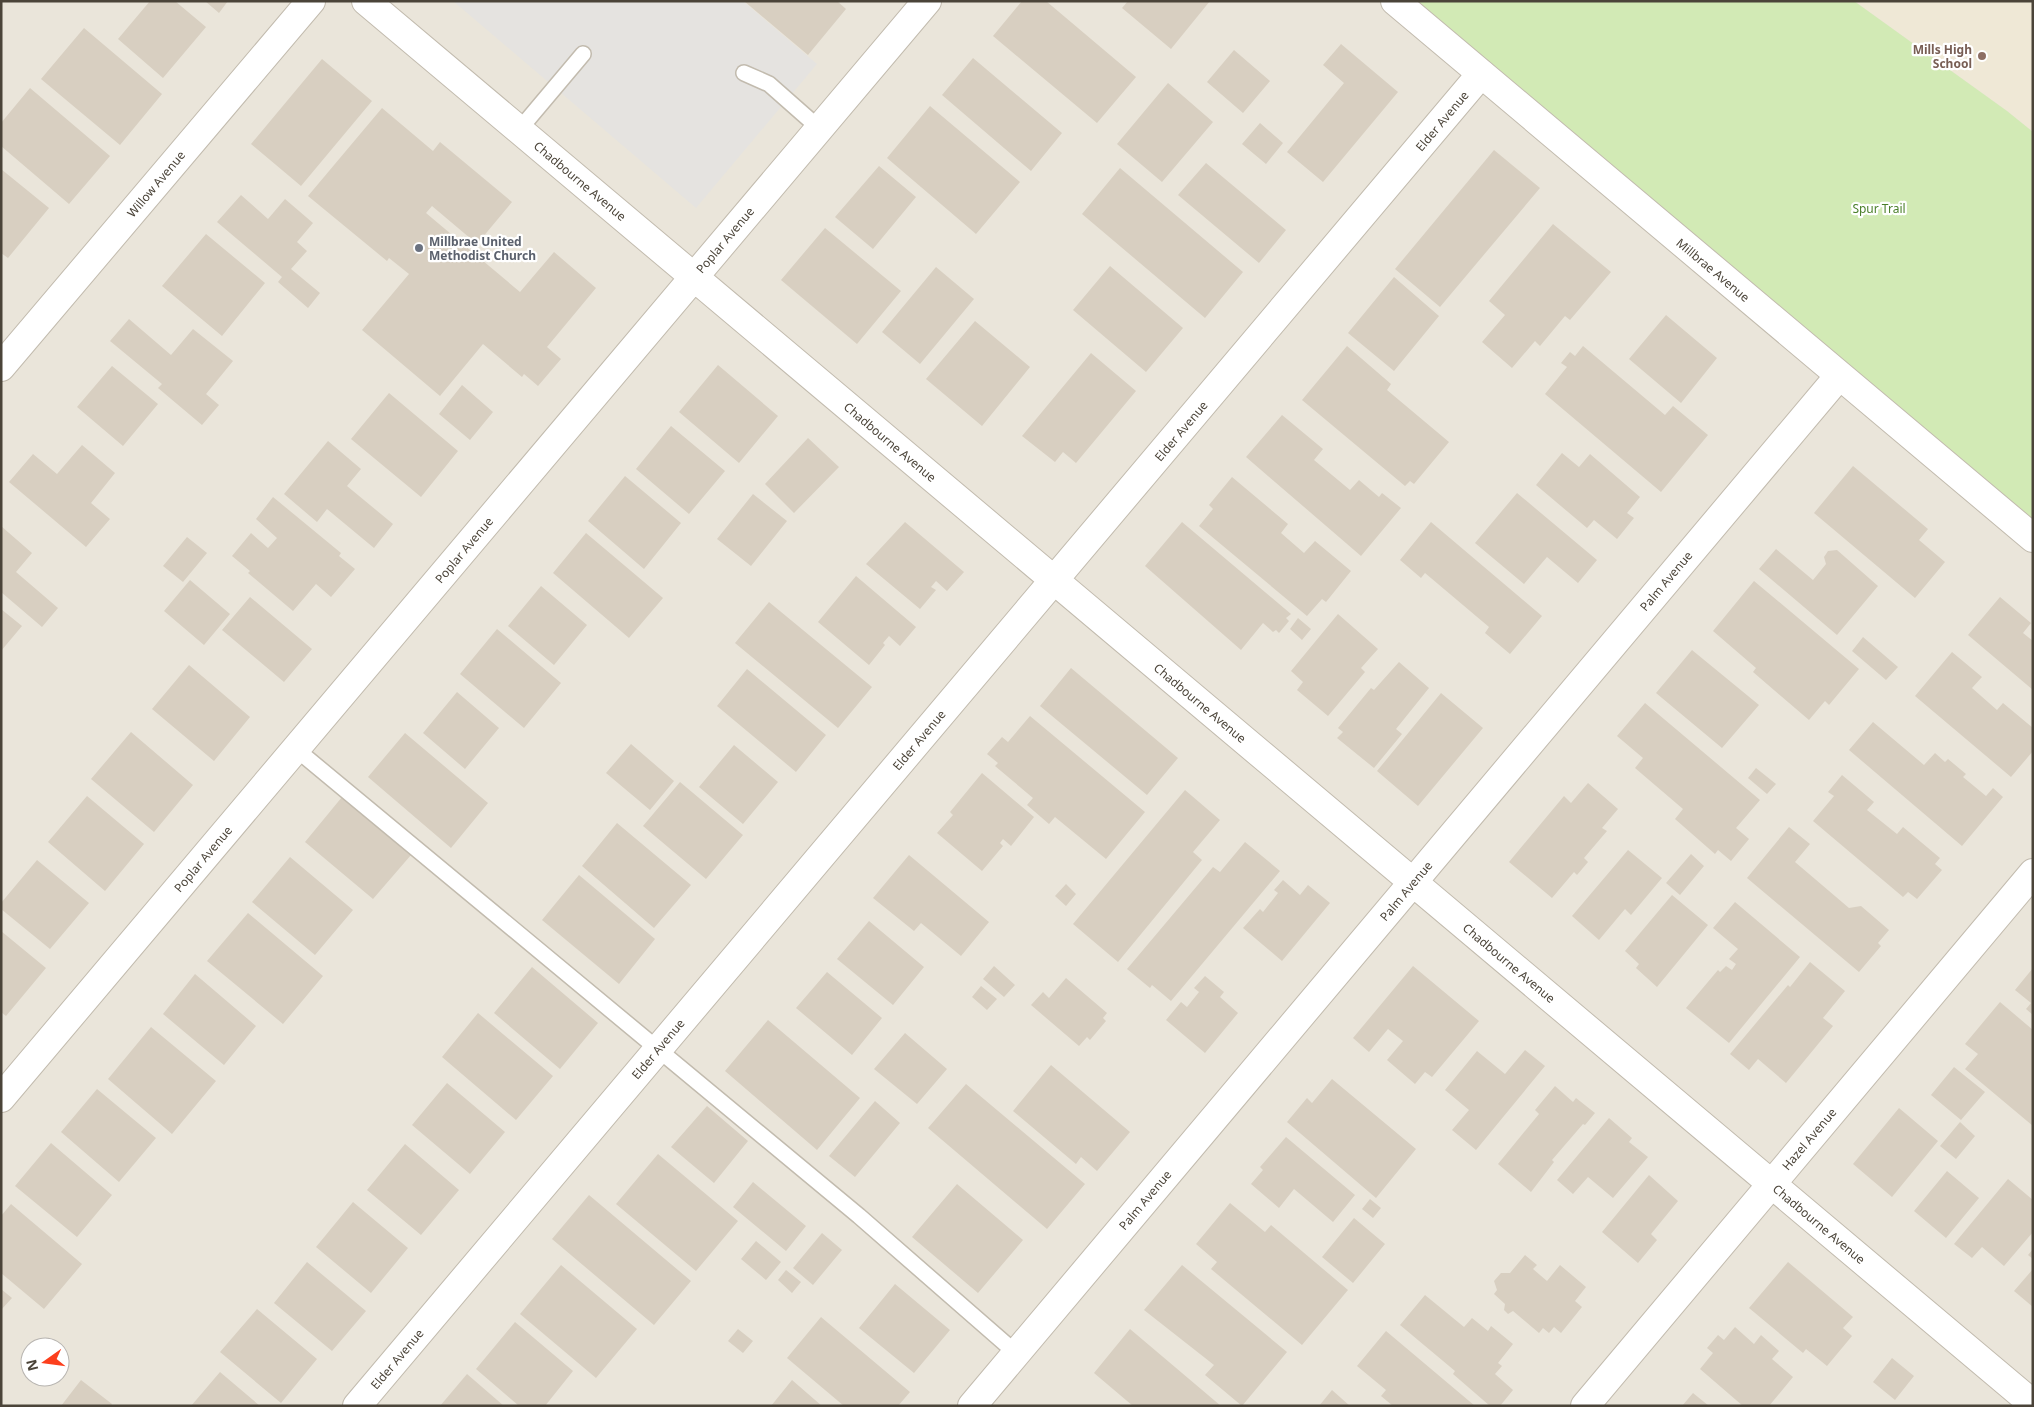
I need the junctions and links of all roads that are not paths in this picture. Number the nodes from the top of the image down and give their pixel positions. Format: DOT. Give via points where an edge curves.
graph roads {
  1 [pos="311,1"];
  2 [pos="366,1"];
  3 [pos="927,1"];
  4 [pos="1395,1"];
  5 [pos="582,54"];
  6 [pos="744,73"];
  7 [pos="1482,74"];
  8 [pos="820,129"];
  9 [pos="519,130"];
  10 [pos="694,277"];
  11 [pos="1,367"];
  12 [pos="1839,376"];
  13 [pos="2033,538"];
  14 [pos="1054,580"];
  15 [pos="296,749"];
  16 [pos="2033,873"];
  17 [pos="1413,882"];
  18 [pos="657,1051"];
  19 [pos="1,1098"];
  20 [pos="1772,1184"];
  21 [pos="1016,1353"];
  22 [pos="2033,1404"];
  23 [pos="357,1406"];
  24 [pos="972,1406"];
  25 [pos="1585,1406"];
  1 -- 11 [label="street, Willow Avenue"];
  2 -- 9 [label="street, Chadbourne Avenue"];
  3 -- 8 [label="street, Poplar Avenue"];
  4 -- 7 [label="street, Millbrae Avenue"];
  5 -- 9 [label="lane"];
  6 -- 8 [label="lane" via="769,84"];
  7 -- 12 [label="street, Millbrae Avenue"];
  7 -- 14 [label="street, Elder Avenue"];
  8 -- 10 [label="street, Poplar Avenue"];
  9 -- 10 [label="street, Chadbourne Avenue"];
  10 -- 14 [label="street, Chadbourne Avenue"];
  10 -- 15 [label="street, Poplar Avenue"];
  12 -- 13 [label="street, Millbrae Avenue"];
  12 -- 17 [label="street, Palm Avenue"];
  14 -- 17 [label="street, Chadbourne Avenue"];
  14 -- 18 [label="street, Elder Avenue"];
  15 -- 18 [label="lane"];
  15 -- 19 [label="street, Poplar Avenue"];
  16 -- 20 [label="street, Hazel Avenue"];
  17 -- 20 [label="street, Chadbourne Avenue"];
  17 -- 21 [label="street, Palm Avenue"];
  18 -- 21 [label="lane" via="859,1216"];
  18 -- 23 [label="street, Elder Avenue"];
  20 -- 22 [label="street, Chadbourne Avenue"];
  20 -- 25 [label="street, Hazel Avenue"];
  21 -- 24 [label="street, Palm Avenue"];
}
